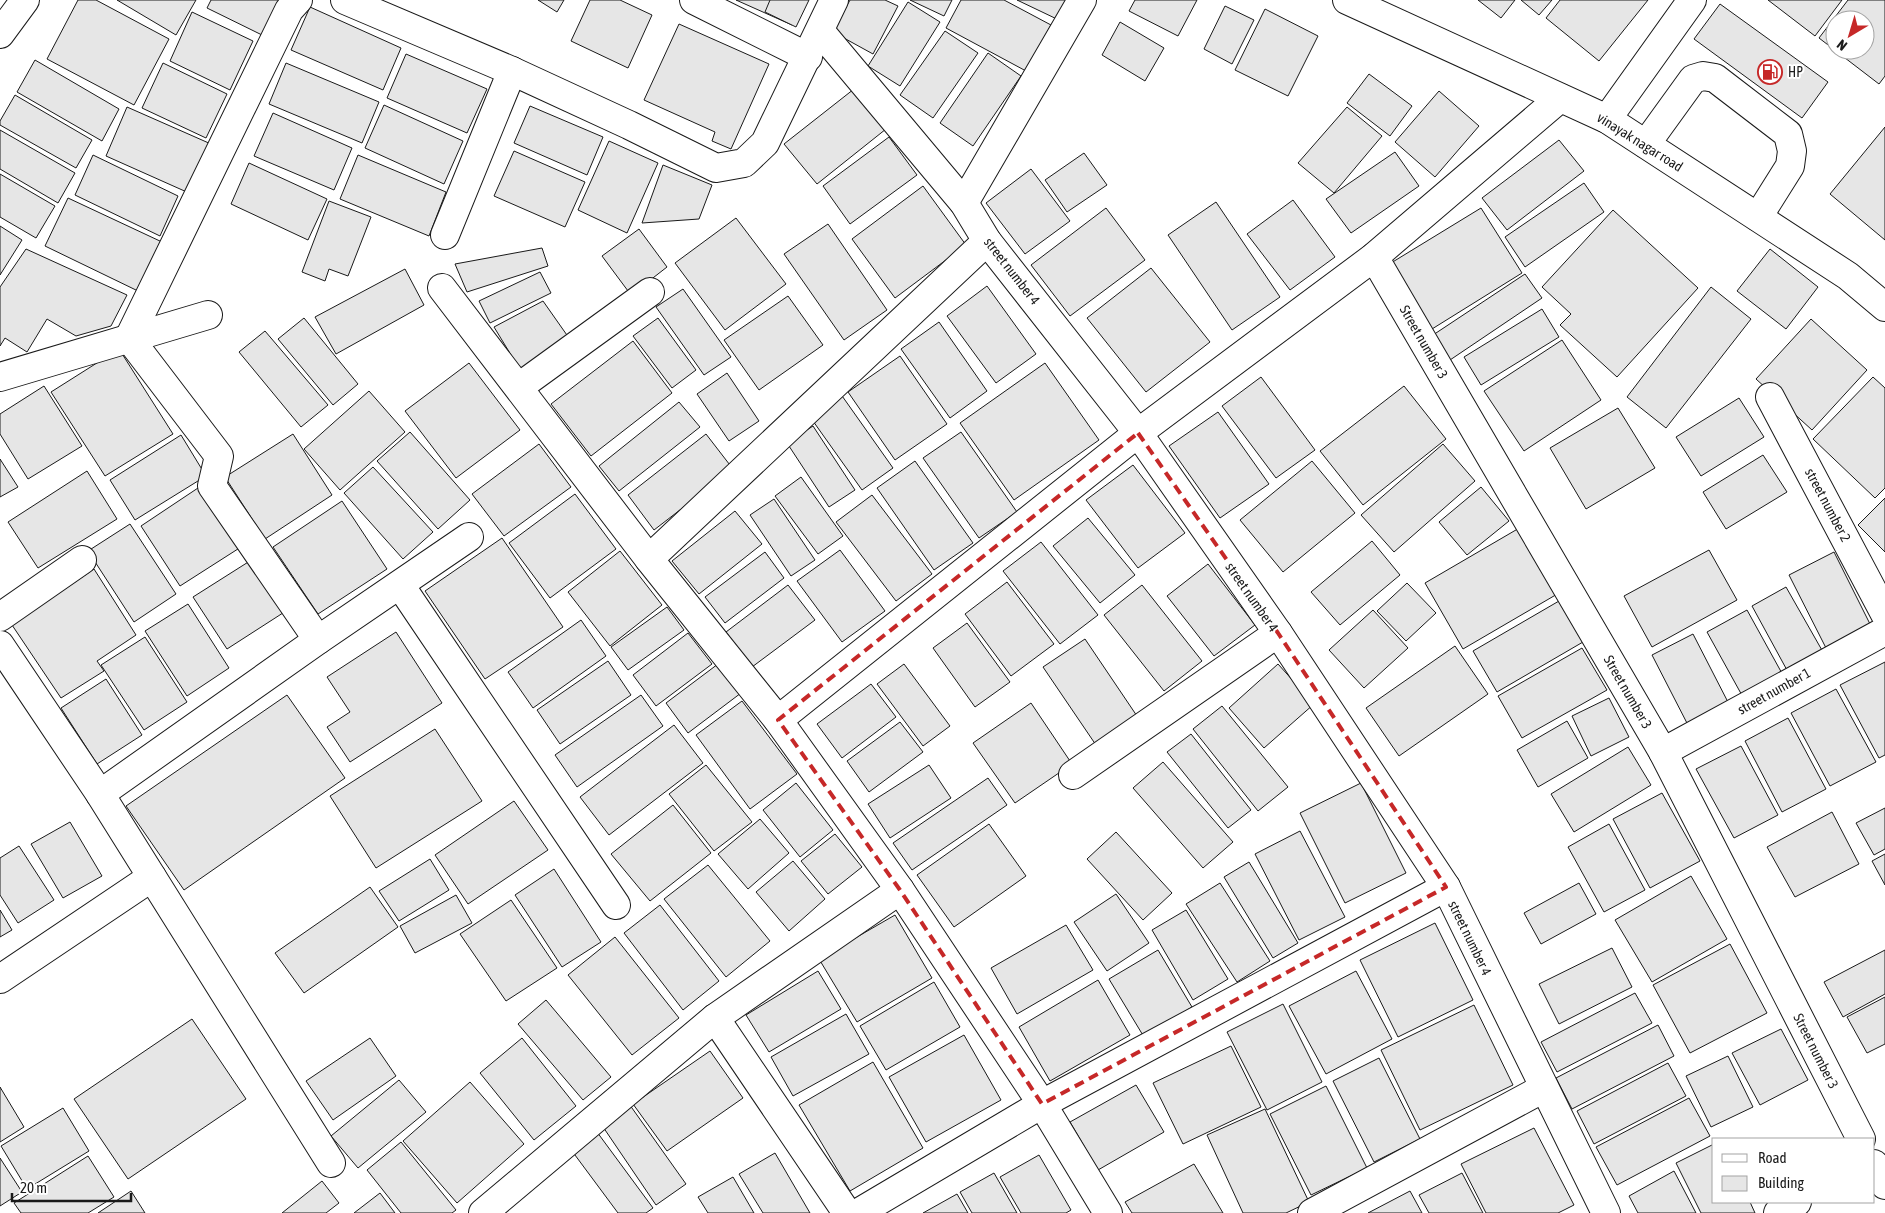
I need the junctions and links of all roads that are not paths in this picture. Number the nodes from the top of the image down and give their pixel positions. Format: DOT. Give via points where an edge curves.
graph roads {
  1 [pos="26,0"];
  2 [pos="298,0"];
  3 [pos="345,0"];
  4 [pos="694,0"];
  5 [pos="834,0"];
  6 [pos="1082,0"];
  7 [pos="1348,0"];
  8 [pos="1692,0"];
  9 [pos="820,31"];
  10 [pos="0,34"];
  11 [pos="808,57"];
  12 [pos="512,71"];
  13 [pos="1560,98"];
  14 [pos="1607,119"];
  15 [pos="1646,144"];
  16 [pos="964,202"];
  17 [pos="1758,217"];
  18 [pos="445,235"];
  19 [pos="987,241"];
  20 [pos="1374,257"];
  21 [pos="442,288"];
  22 [pos="650,292"];
  23 [pos="1885,307"];
  24 [pos="208,315"];
  25 [pos="129,338"];
  26 [pos="0,377"];
  27 [pos="519,387"];
  28 [pos="1770,396"];
  29 [pos="1138,432"];
  30 [pos="469,537"];
  31 [pos="649,558"];
  32 [pos="82,560"];
  33 [pos="400,585"];
  34 [pos="1885,614"];
  35 [pos="0,617"];
  36 [pos="1885,631"];
  37 [pos="1278,633"];
  38 [pos="318,640"];
  39 [pos="0,645"];
  40 [pos="778,720"];
  41 [pos="1663,752"];
  42 [pos="1073,775"];
  43 [pos="100,794"];
  44 [pos="152,877"];
  45 [pos="1446,887"];
  46 [pos="900,890"];
  47 [pos="616,906"];
  48 [pos="0,978"];
  49 [pos="715,1018"];
  50 [pos="1544,1088"];
  51 [pos="1042,1104"];
  52 [pos="1860,1138"];
  53 [pos="331,1163"];
  54 [pos="1875,1166"];
  55 [pos="1885,1185"];
  56 [pos="1795,1203"];
  57 [pos="483,1213"];
  58 [pos="847,1213"];
  59 [pos="858,1213"];
  60 [pos="1108,1213"];
  61 [pos="1312,1213"];
  62 [pos="1606,1213"];
  63 [pos="1778,1213"];
  1 -- 10 [label="street"];
  2 -- 25 [label="street" via="289,10"];
  3 -- 12 [label="street"];
  4 -- 11 [label="street"];
  5 -- 9 [label="street"];
  6 -- 16 [label="street"];
  7 -- 13 [label="street, vinayak nagar road"];
  8 -- 14 [label="street"];
  9 -- 11 [label="street"];
  9 -- 16 [label="street, street number 4"];
  11 -- 12 [label="street" via="765,143 744,163 716,168"];
  12 -- 18 [label="street"];
  13 -- 14 [label="street, vinayak nagar road"];
  13 -- 20 [label="street"];
  14 -- 15 [label="street, vinayak nagar road"];
  15 -- 17 [label="street, vinayak nagar road"];
  15 -- 17 [label="street" via="1693,79 1703,76 1714,78 1788,134 1792,151 1790,166"];
  16 -- 19 [label="street, street number 4"];
  17 -- 23 [label="street, vinayak nagar road" via="1848,276"];
  19 -- 29 [label="street, street number 4"];
  19 -- 31 [label="street"];
  20 -- 29 [label="street"];
  20 -- 41 [label="street, Street number 3"];
  21 -- 27 [label="street"];
  22 -- 27 [label="street"];
  24 -- 25 [label="street"];
  25 -- 26 [label="street"];
  25 -- 38 [label="street" via="220,456 212,486"];
  27 -- 31 [label="street"];
  28 -- 34 [label="street, street number 2"];
  29 -- 37 [label="street, street number 4"];
  29 -- 40 [label="street"];
  30 -- 33 [label="street"];
  31 -- 40 [label="street"];
  32 -- 35 [label="street"];
  33 -- 38 [label="street"];
  33 -- 47 [label="street"];
  36 -- 41 [label="street, street number 1"];
  37 -- 42 [label="street"];
  37 -- 45 [label="street, street number 4"];
  38 -- 43 [label="street"];
  39 -- 43 [label="street"];
  40 -- 46 [label="street"];
  41 -- 52 [label="street, Street number 3"];
  43 -- 44 [label="street"];
  44 -- 48 [label="street"];
  44 -- 53 [label="street"];
  45 -- 50 [label="street, street number 4"];
  45 -- 51 [label="street"];
  46 -- 49 [label="street"];
  46 -- 51 [label="street"];
  49 -- 57 [label="street"];
  49 -- 58 [label="street"];
  50 -- 61 [label="street"];
  50 -- 62 [label="street, street number 4"];
  51 -- 59 [label="street"];
  51 -- 60 [label="street"];
  54 -- 55 [label="street"];
  56 -- 63 [label="street"];
}
